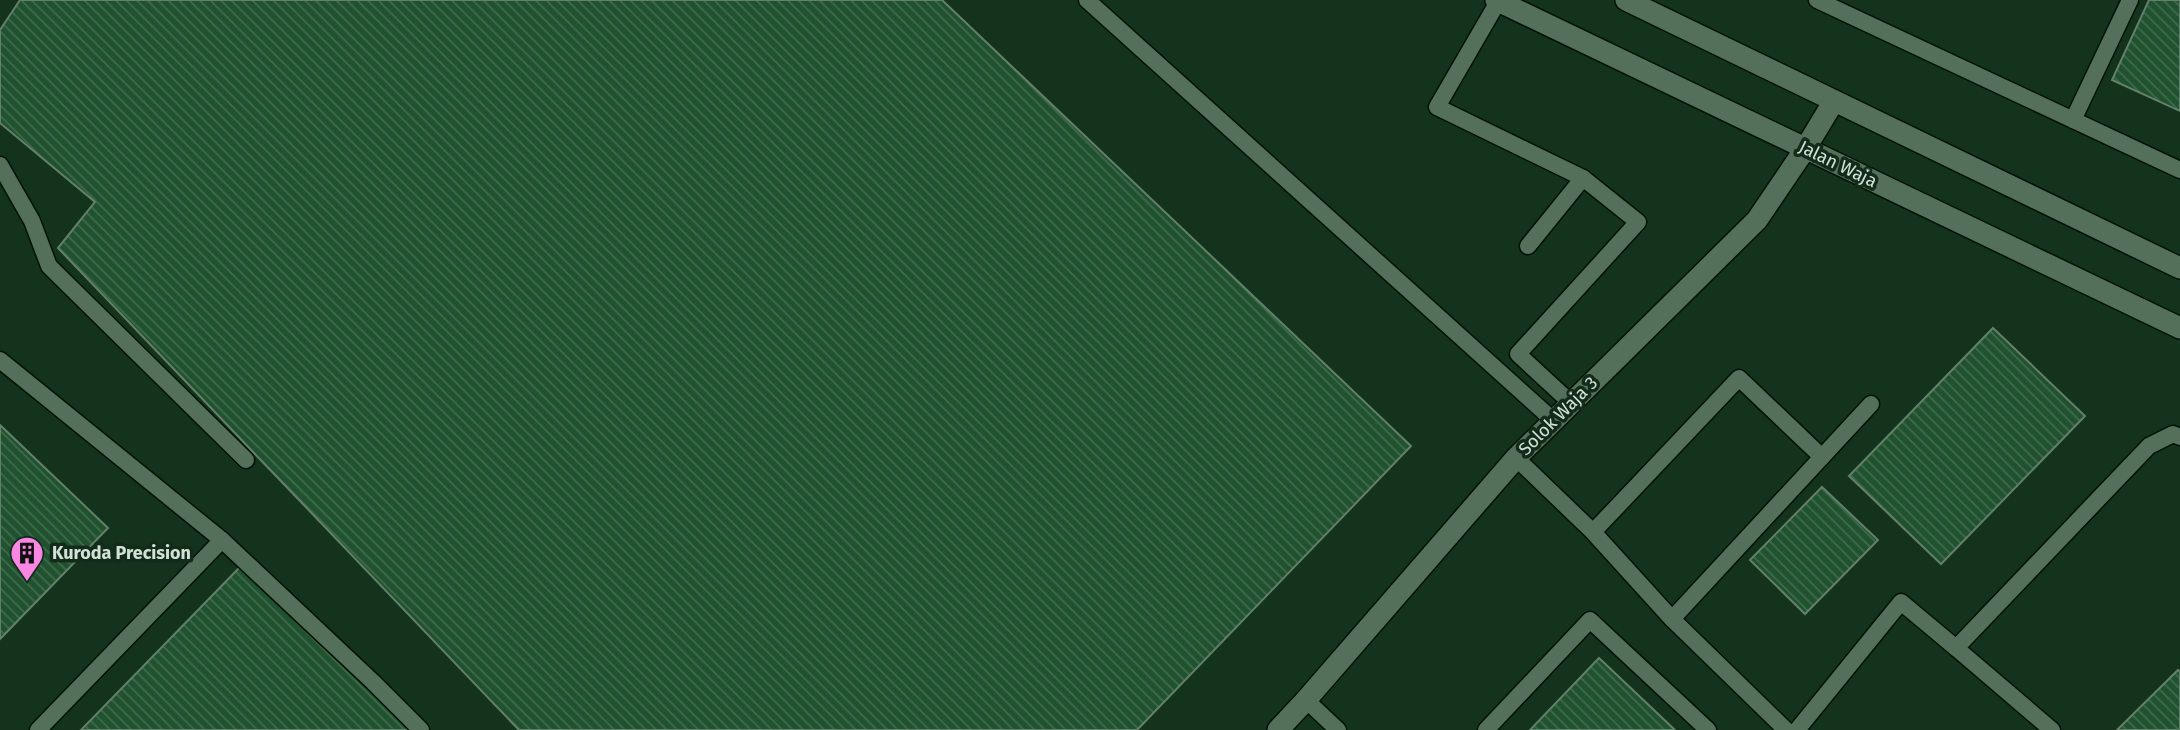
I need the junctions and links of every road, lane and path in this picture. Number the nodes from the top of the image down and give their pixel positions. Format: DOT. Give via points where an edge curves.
graph roads {
  1 [pos="1087,0"];
  2 [pos="1817,0"];
  3 [pos="2130,0"];
  4 [pos="1497,1"];
  5 [pos="1633,2"];
  6 [pos="1834,101"];
  7 [pos="2073,120"];
  8 [pos="1805,149"];
  9 [pos="0,165"];
  10 [pos="2180,170"];
  11 [pos="1583,178"];
  12 [pos="1528,246"];
  13 [pos="2180,268"];
  14 [pos="2180,328"];
  15 [pos="0,360"];
  16 [pos="1572,403"];
  17 [pos="1871,404"];
  18 [pos="1554,421"];
  19 [pos="2180,437"];
  20 [pos="1822,457"];
  21 [pos="1516,458"];
  22 [pos="246,460"];
  23 [pos="1593,532"];
  24 [pos="222,540"];
  25 [pos="1672,619"];
  26 [pos="1956,648"];
  27 [pos="1306,700"];
  28 [pos="38,730"];
  29 [pos="421,730"];
  30 [pos="1278,730"];
  31 [pos="1338,730"];
  32 [pos="1486,730"];
  33 [pos="1708,730"];
  34 [pos="1786,730"];
  35 [pos="1797,730"];
  36 [pos="2052,730"];
  1 -- 18 [label="lane"];
  2 -- 7 [label="lane"];
  3 -- 7 [label="lane"];
  4 -- 8 [label="street, Jalan Waja"];
  4 -- 11 [label="lane" via="1437,107"];
  5 -- 6 [label="street"];
  6 -- 8 [label="street, Solok Waja 3"];
  6 -- 13 [label="street"];
  7 -- 10 [label="lane"];
  8 -- 14 [label="street, Jalan Waja"];
  8 -- 16 [label="street, Solok Waja 3" via="1757,219"];
  9 -- 22 [label="lane" via="32,221 48,266"];
  11 -- 12 [label="lane"];
  11 -- 16 [label="lane" via="1638,222 1518,354"];
  15 -- 24 [label="lane"];
  16 -- 18 [label="street, Solok Waja 3"];
  17 -- 20 [label="lane"];
  18 -- 21 [label="street, Solok Waja 3"];
  19 -- 26 [label="lane" via="2173,434 2149,446"];
  20 -- 23 [label="lane" via="1739,378"];
  20 -- 25 [label="lane"];
  21 -- 23 [label="lane"];
  21 -- 27 [label="street, Solok Waja 3"];
  23 -- 25 [label="lane"];
  24 -- 28 [label="lane"];
  24 -- 29 [label="lane"];
  25 -- 34 [label="lane"];
  26 -- 35 [label="lane" via="1900,603"];
  26 -- 36 [label="lane"];
  27 -- 30 [label="street, Solok Waja 3"];
  27 -- 31 [label="lane"];
  32 -- 33 [label="lane" via="1590,620"];
}
